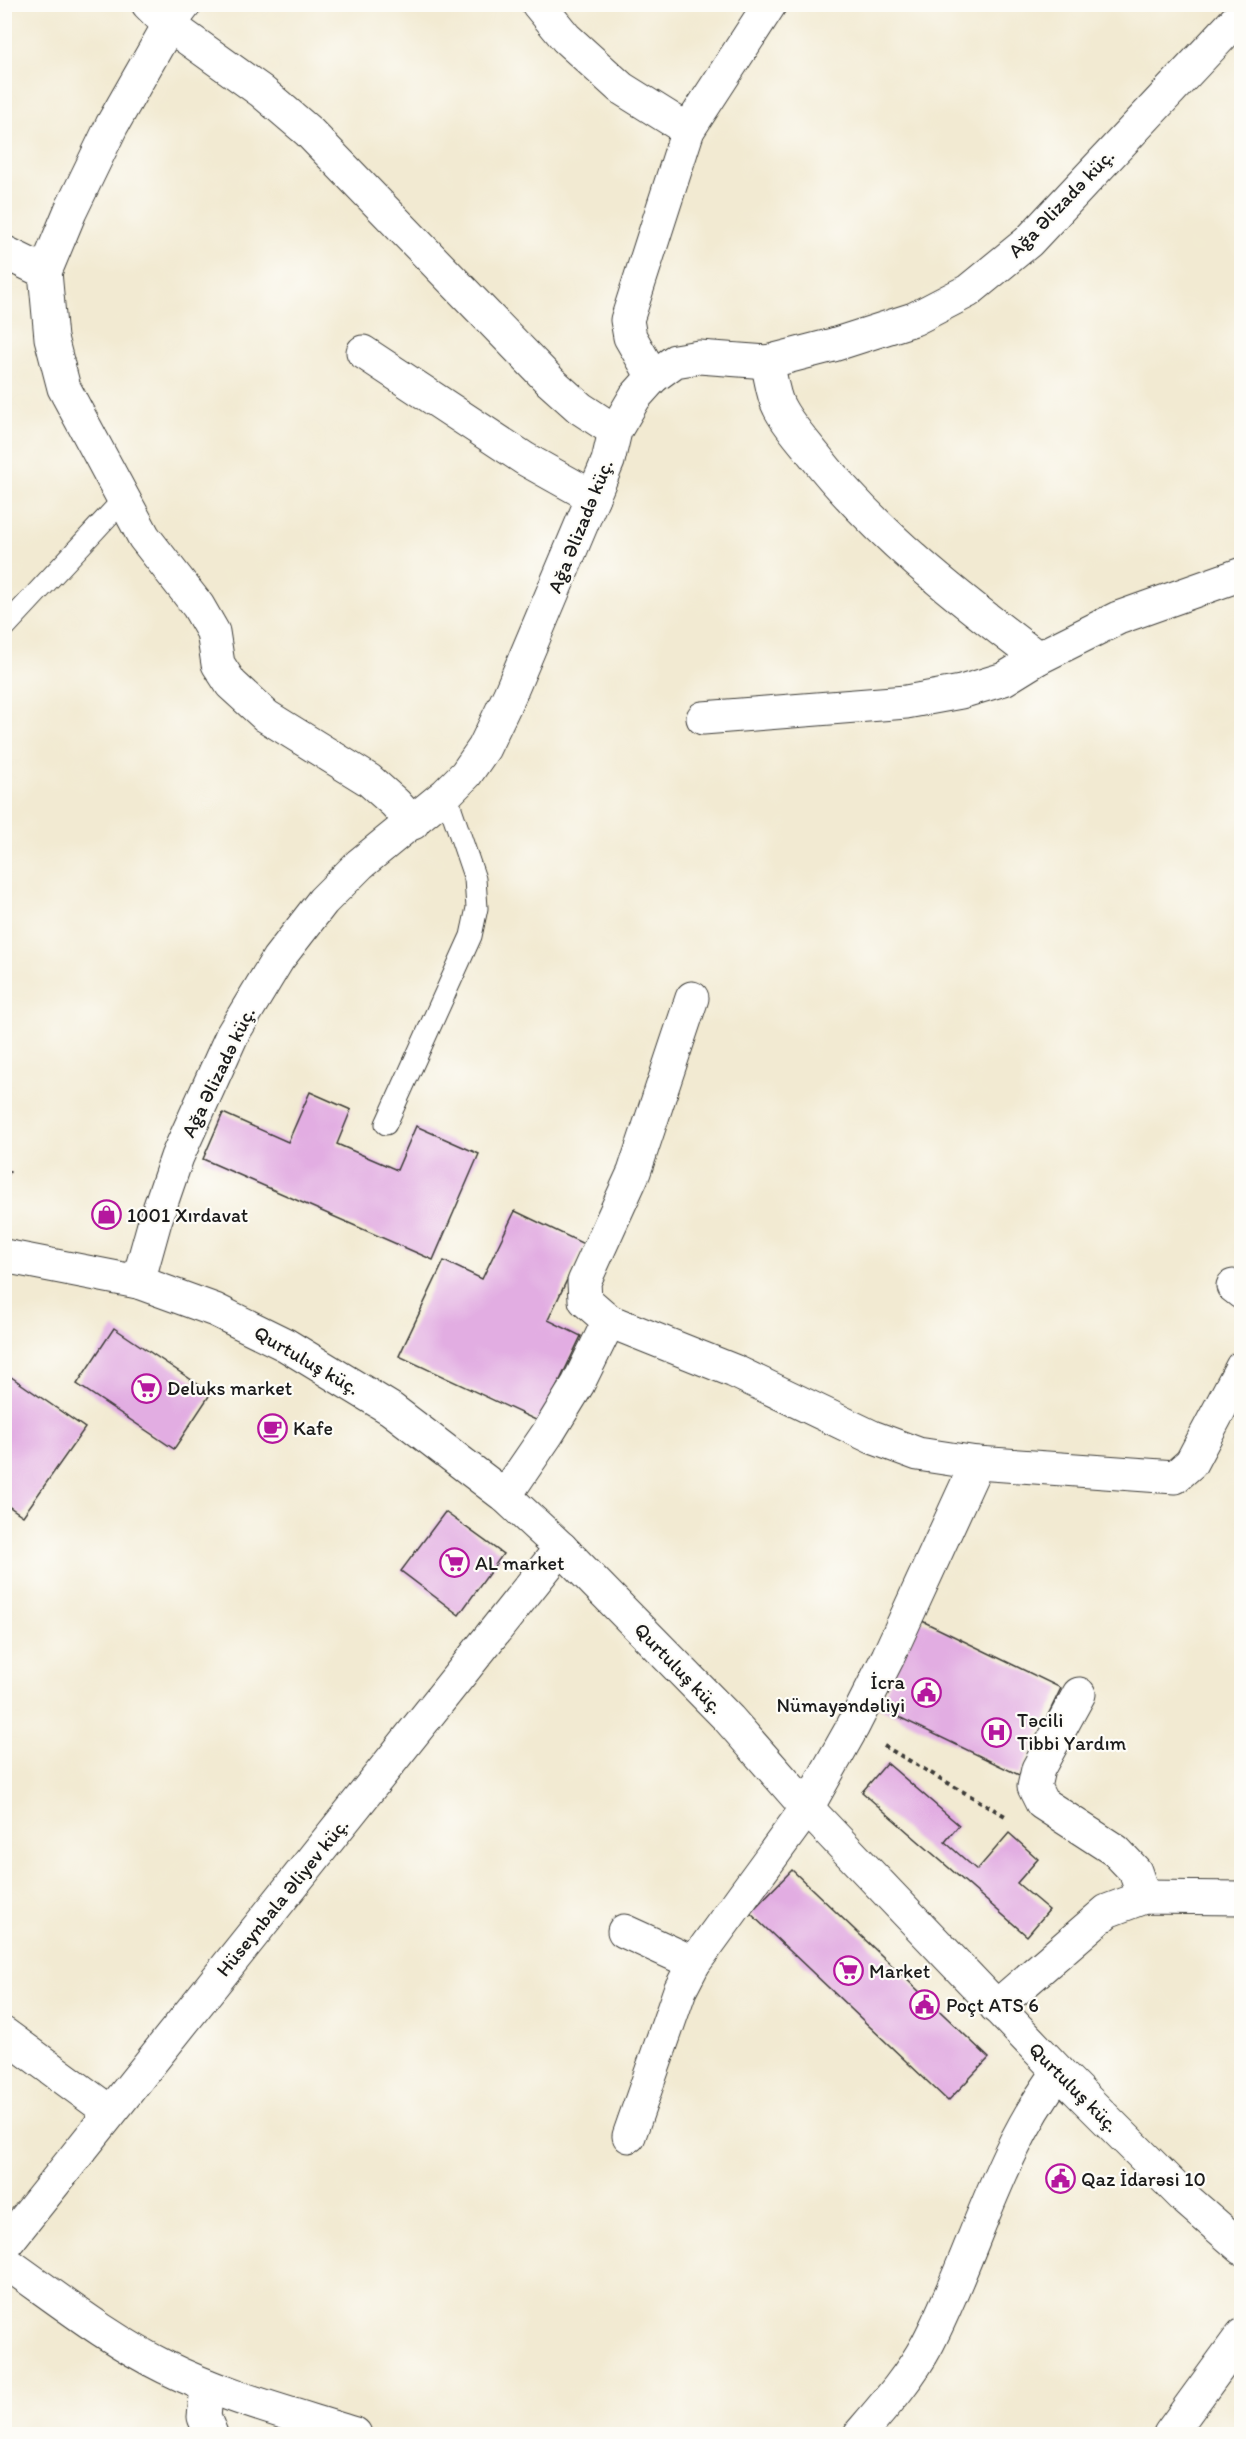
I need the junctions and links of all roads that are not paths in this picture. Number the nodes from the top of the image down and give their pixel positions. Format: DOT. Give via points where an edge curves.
graph roads {
  1 [pos="538,4"];
  2 [pos="770,4"];
  3 [pos="167,11"];
  4 [pos="1242,14"];
  5 [pos="688,130"];
  6 [pos="4,252"];
  7 [pos="45,272"];
  8 [pos="363,352"];
  9 [pos="767,363"];
  10 [pos="652,377"];
  11 [pos="615,431"];
  12 [pos="593,497"];
  13 [pos="123,500"];
  14 [pos="1242,574"];
  15 [pos="4,628"];
  16 [pos="1038,658"];
  17 [pos="703,718"];
  18 [pos="446,794"];
  19 [pos="412,823"];
  20 [pos="692,998"];
  21 [pos="386,1124"];
  22 [pos="4,1256"];
  23 [pos="138,1282"];
  24 [pos="609,1322"];
  25 [pos="1242,1366"];
  26 [pos="977,1463"];
  27 [pos="505,1496"];
  28 [pos="561,1548"];
  29 [pos="1078,1694"];
  30 [pos="807,1809"];
  31 [pos="1144,1897"];
  32 [pos="1242,1898"];
  33 [pos="624,1931"];
  34 [pos="694,1963"];
  35 [pos="996,2007"];
  36 [pos="4,2034"];
  37 [pos="1059,2072"];
  38 [pos="110,2112"];
  39 [pos="629,2136"];
  40 [pos="4,2246"];
  41 [pos="1242,2248"];
  42 [pos="4,2261"];
  43 [pos="1242,2335"];
  44 [pos="207,2386"];
  45 [pos="211,2434"];
  46 [pos="355,2434"];
  47 [pos="860,2434"];
  48 [pos="1170,2434"];
  1 -- 5 [label="street" via="566,39 621,88"];
  2 -- 5 [label="street"];
  3 -- 7 [label="street"];
  3 -- 11 [label="street" via="309,132 550,382"];
  4 -- 9 [label="street, Ağa Əlizadə küç." via="1028,242 968,291 914,319"];
  5 -- 10 [label="street" via="627,320 630,337"];
  6 -- 7 [label="street"];
  7 -- 13 [label="street" via="51,338 64,388"];
  8 -- 12 [label="street" via="525,459"];
  9 -- 10 [label="street, Ağa Əlizadə küç." via="699,357 675,361"];
  9 -- 16 [label="street" via="778,406 831,476 886,533 973,609"];
  10 -- 11 [label="street, Ağa Əlizadə küç."];
  11 -- 12 [label="street, Ağa Əlizadə küç."];
  12 -- 18 [label="street, Ağa Əlizadə küç." via="484,748"];
  13 -- 15 [label="lane"];
  13 -- 19 [label="street" via="144,537 198,606 213,632 218,664 231,684 266,716 369,780"];
  14 -- 16 [label="street" via="1118,618"];
  16 -- 17 [label="street" via="1004,679 906,702"];
  18 -- 19 [label="street, Ağa Əlizadə küç."];
  18 -- 21 [label="lane" via="475,879 477,908 471,936"];
  19 -- 23 [label="street, Ağa Əlizadə küç." via="360,864 322,901 278,959 238,1026 177,1157"];
  20 -- 24 [label="street" via="634,1172 584,1282 585,1300"];
  22 -- 23 [label="street, Qurtuluş küç."];
  23 -- 27 [label="street, Qurtuluş küç." via="215,1310 286,1345 391,1409"];
  24 -- 26 [label="street" via="734,1371 872,1437 918,1454"];
  24 -- 27 [label="street" via="578,1384"];
  25 -- 26 [label="street" via="1191,1463 1175,1477"];
  26 -- 30 [label="street" via="898,1635"];
  27 -- 28 [label="street, Qurtuluş küç."];
  28 -- 30 [label="street, Qurtuluş küç." via="729,1719"];
  28 -- 38 [label="street, Hüseynbala Əliyev küç."];
  29 -- 31 [label="street" via="1038,1769 1034,1787 1042,1803 1116,1851 1135,1871"];
  30 -- 34 [label="street"];
  30 -- 35 [label="street, Qurtuluş küç."];
  31 -- 32 [label="street"];
  31 -- 35 [label="street" via="1107,1911"];
  33 -- 34 [label="street"];
  34 -- 39 [label="street" via="680,1990"];
  35 -- 37 [label="street, Qurtuluş küç."];
  36 -- 38 [label="street"];
  37 -- 41 [label="street, Qurtuluş küç." via="1187,2200"];
  37 -- 47 [label="street" via="1015,2142 928,2343 898,2389"];
  38 -- 40 [label="street, Hüseynbala Əliyev küç."];
  42 -- 44 [label="street" via="108,2334 164,2367"];
  43 -- 48 [label="street"];
  44 -- 45 [label="street" via="204,2417"];
  44 -- 46 [label="street"];
}
